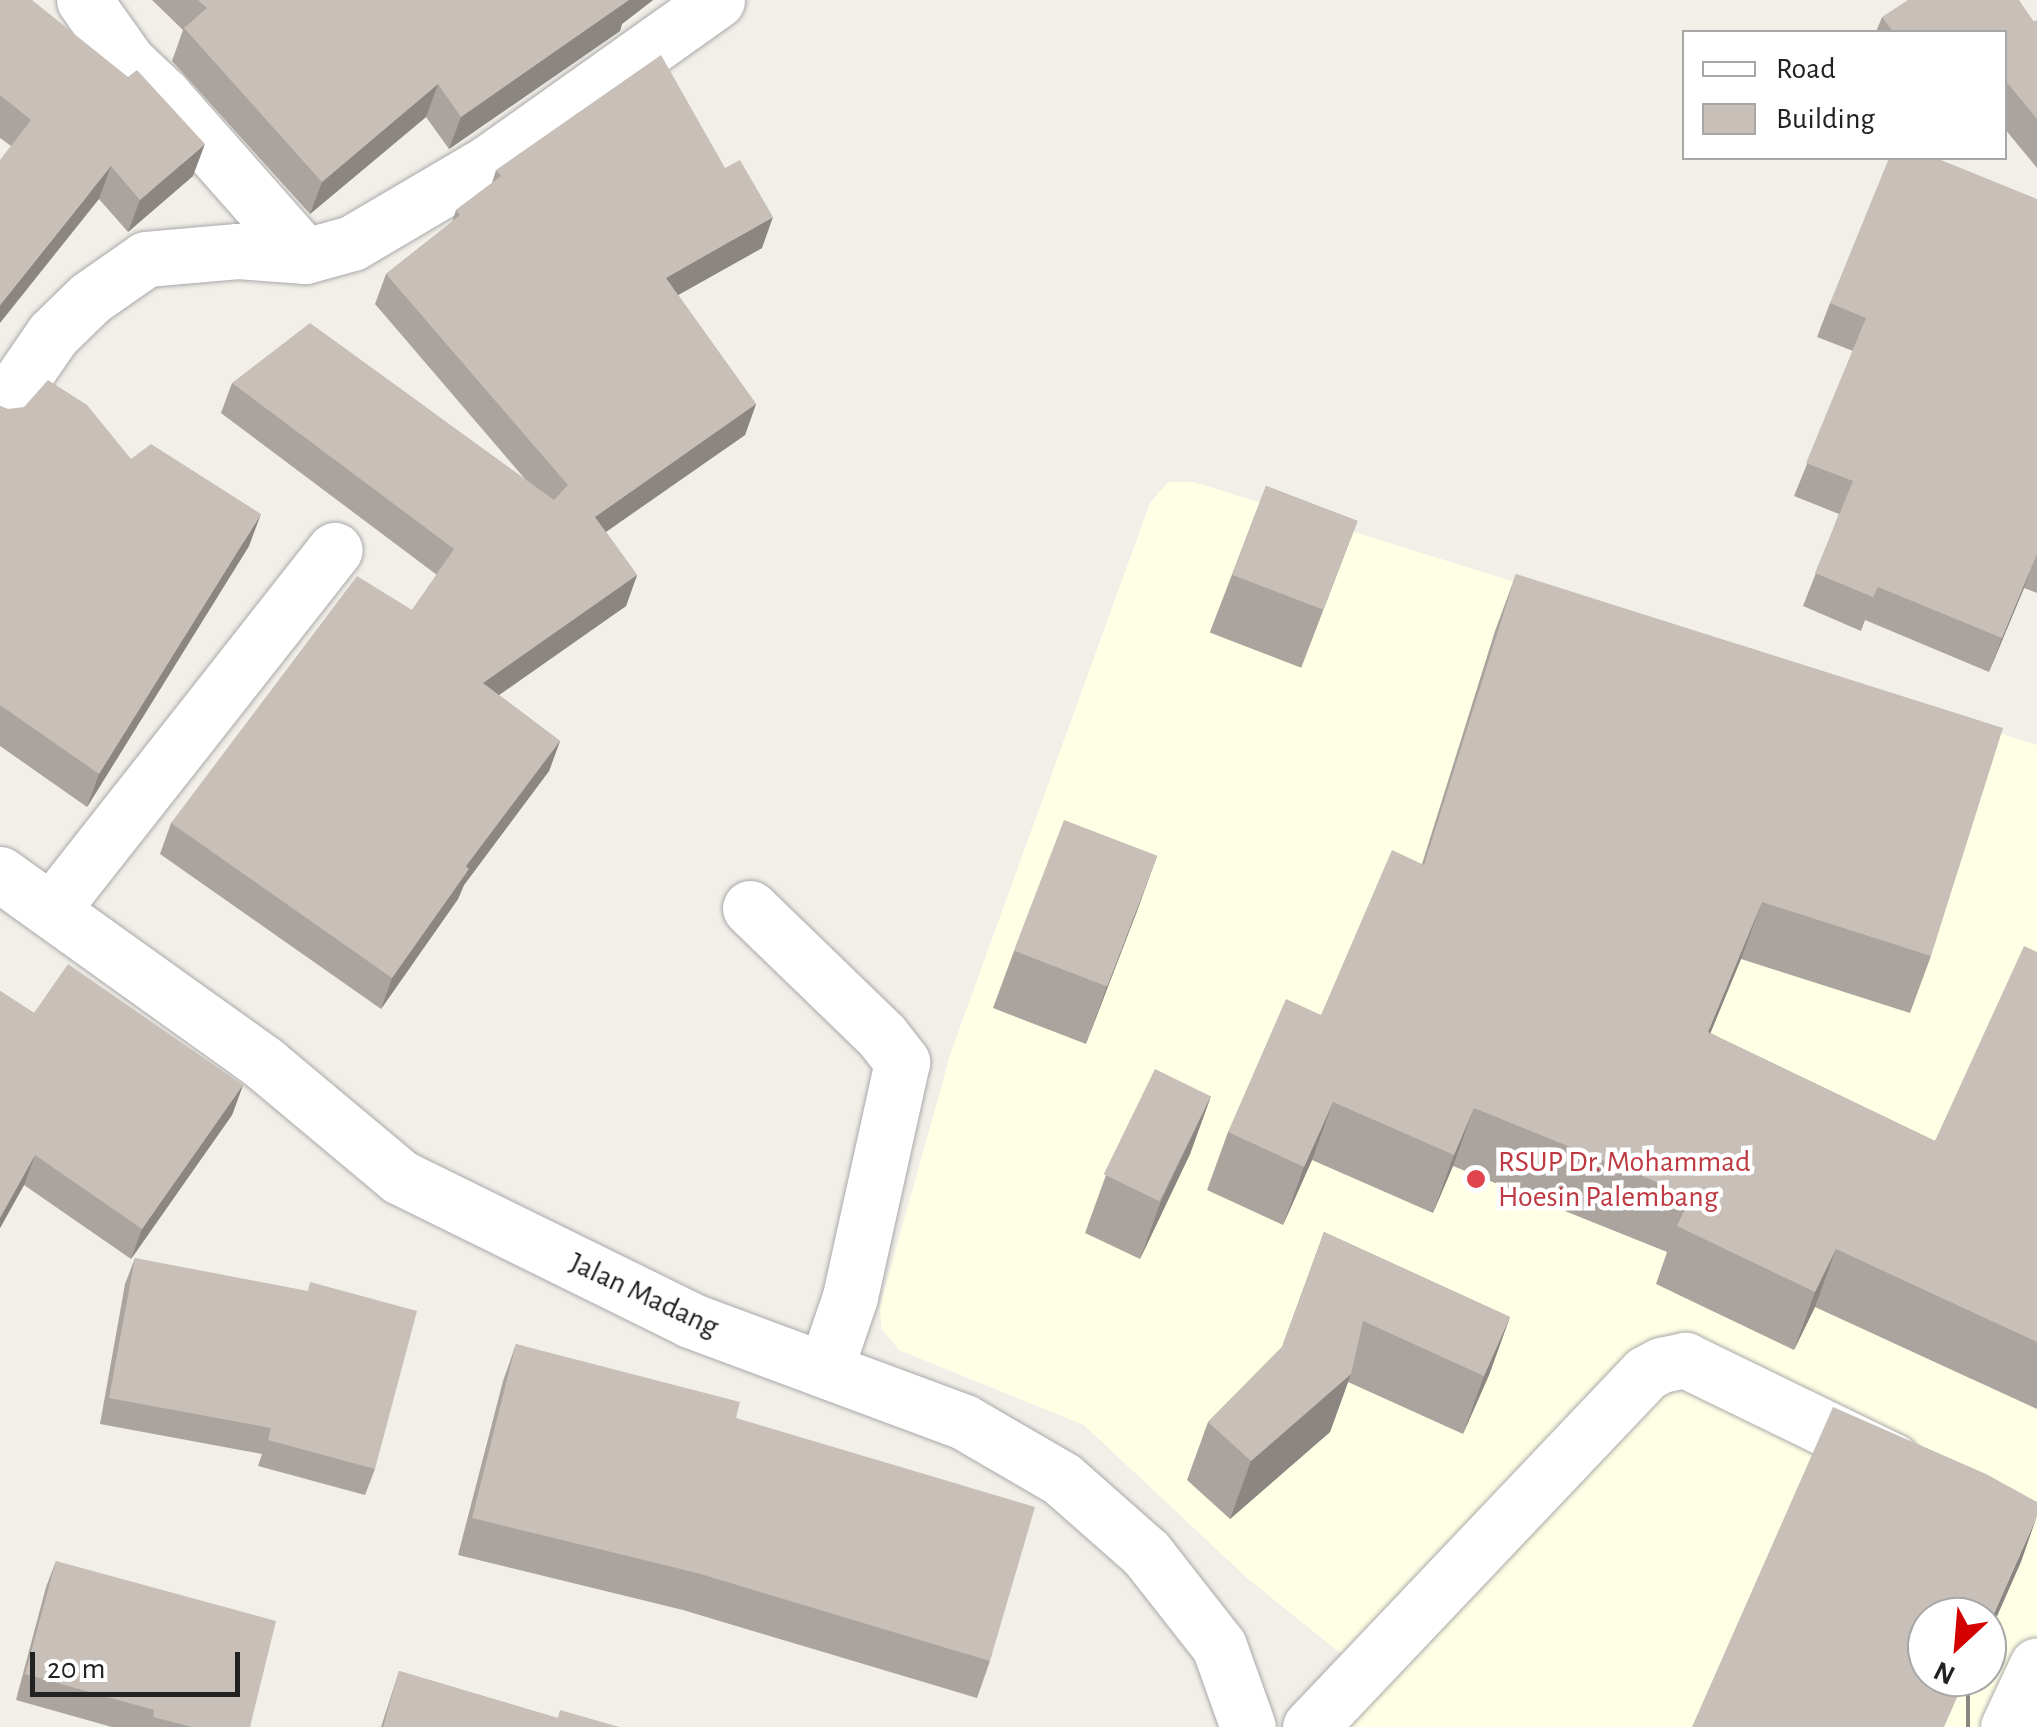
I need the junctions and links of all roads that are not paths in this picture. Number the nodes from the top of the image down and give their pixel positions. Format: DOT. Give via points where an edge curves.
graph roads {
  1 [pos="84,0"];
  2 [pos="717,0"];
  3 [pos="305,256"];
  4 [pos="10,375"];
  5 [pos="334,550"];
  6 [pos="0,874"];
  7 [pos="750,908"];
  8 [pos="52,909"];
  9 [pos="826,1370"];
  10 [pos="1934,1481"];
  11 [pos="2037,1664"];
  12 [pos="1248,1727"];
  13 [pos="1310,1727"];
  14 [pos="2008,1727"];
  1 -- 3 [label="street" via="128,62"];
  2 -- 3 [label="street" via="488,163 352,243"];
  3 -- 4 [label="street" via="238,250 146,259 90,298"];
  5 -- 8 [label="street"];
  6 -- 8 [label="street, Jalan Madang"];
  7 -- 9 [label="street" via="902,1062 850,1297"];
  8 -- 9 [label="street, Jalan Madang" via="264,1064 400,1177 690,1320"];
  9 -- 12 [label="street, Jalan Madang" via="964,1422 1062,1480 1146,1553 1219,1646"];
  10 -- 13 [label="street" via="1685,1360 1662,1366 1632,1387"];
  11 -- 14 [label="street"];
}
